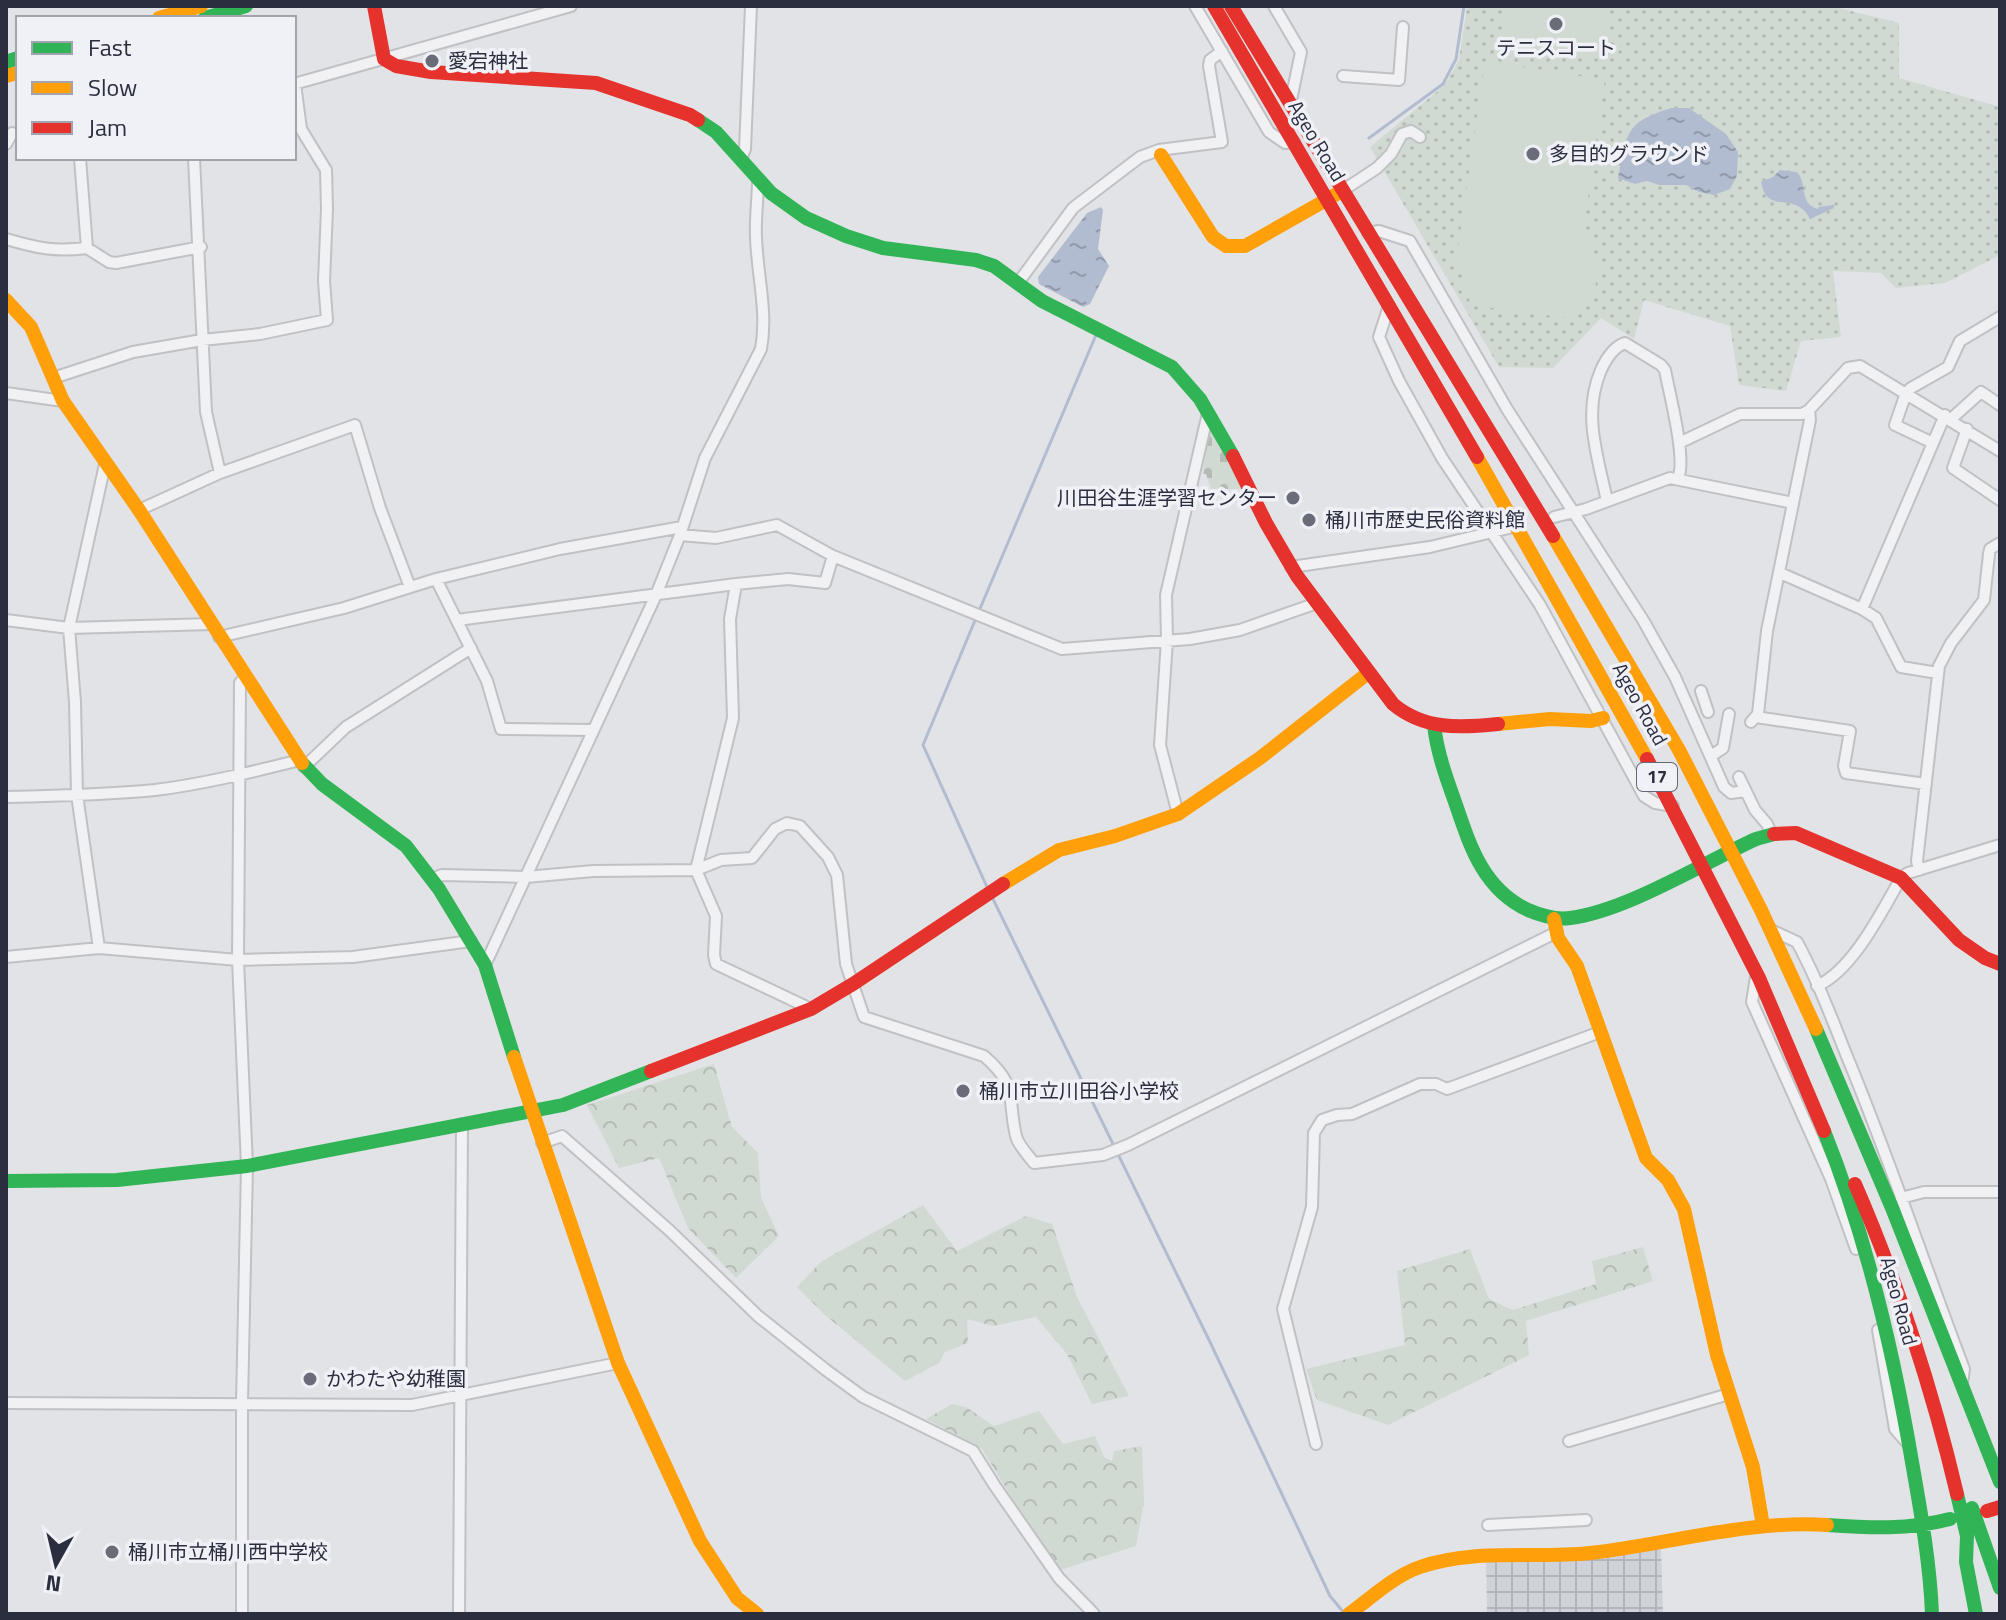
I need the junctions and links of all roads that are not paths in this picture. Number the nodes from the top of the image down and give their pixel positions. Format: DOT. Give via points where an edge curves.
graph roads {
  1 [pos="201,6"];
  2 [pos="246,6"];
  3 [pos="374,6"];
  4 [pos="571,6"];
  5 [pos="751,6"];
  6 [pos="1195,6"];
  7 [pos="1214,6"];
  8 [pos="1231,6"];
  9 [pos="1274,6"];
  10 [pos="166,16"];
  11 [pos="212,16"];
  12 [pos="1403,27"];
  13 [pos="1222,51"];
  14 [pos="384,59"];
  15 [pos="1343,76"];
  16 [pos="296,84"];
  17 [pos="296,92"];
  18 [pos="1291,101"];
  19 [pos="12,133"];
  20 [pos="1420,137"];
  21 [pos="1294,142"];
  22 [pos="6,144"];
  23 [pos="1161,155"];
  24 [pos="741,159"];
  25 [pos="80,160"];
  26 [pos="194,160"];
  27 [pos="758,180"];
  28 [pos="1342,191"];
  29 [pos="1329,199"];
  30 [pos="1368,233"];
  31 [pos="6,239"];
  32 [pos="201,247"];
  33 [pos="87,248"];
  34 [pos="1018,283"];
  35 [pos="6,300"];
  36 [pos="1389,306"];
  37 [pos="2000,317"];
  38 [pos="202,340"];
  39 [pos="53,378"];
  40 [pos="6,393"];
  41 [pos="1906,393"];
  42 [pos="63,401"];
  43 [pos="2000,405"];
  44 [pos="1809,410"];
  45 [pos="1208,413"];
  46 [pos="1948,417"];
  47 [pos="1967,429"];
  48 [pos="1679,443"];
  49 [pos="1933,443"];
  50 [pos="2000,451"];
  51 [pos="105,464"];
  52 [pos="220,473"];
  53 [pos="1678,478"];
  54 [pos="2000,500"];
  55 [pos="1607,501"];
  56 [pos="1793,503"];
  57 [pos="139,510"];
  58 [pos="1574,511"];
  59 [pos="1554,517"];
  60 [pos="1509,528"];
  61 [pos="681,531"];
  62 [pos="1492,533"];
  63 [pos="2000,543"];
  64 [pos="833,556"];
  65 [pos="1291,567"];
  66 [pos="1780,573"];
  67 [pos="436,579"];
  68 [pos="736,584"];
  69 [pos="410,587"];
  70 [pos="656,595"];
  71 [pos="1317,603"];
  72 [pos="1862,609"];
  73 [pos="6,620"];
  74 [pos="457,620"];
  75 [pos="69,628"];
  76 [pos="215,630"];
  77 [pos="1167,640"];
  78 [pos="471,648"];
  79 [pos="1368,673"];
  80 [pos="1938,673"];
  81 [pos="245,677"];
  82 [pos="1701,691"];
  83 [pos="1708,712"];
  84 [pos="1729,714"];
  85 [pos="1603,718"];
  86 [pos="1434,725"];
  87 [pos="593,730"];
  88 [pos="1711,756"];
  89 [pos="302,764"];
  90 [pos="239,775"];
  91 [pos="1739,777"];
  92 [pos="1926,784"];
  93 [pos="1745,791"];
  94 [pos="77,795"];
  95 [pos="6,797"];
  96 [pos="1673,806"];
  97 [pos="1178,814"];
  98 [pos="1771,833"];
  99 [pos="2000,845"];
  100 [pos="1730,852"];
  101 [pos="1702,864"];
  102 [pos="696,870"];
  103 [pos="1919,870"];
  104 [pos="526,877"];
  105 [pos="1901,878"];
  106 [pos="432,879"];
  107 [pos="1556,926"];
  108 [pos="1771,930"];
  109 [pos="471,941"];
  110 [pos="99,948"];
  111 [pos="6,957"];
  112 [pos="238,960"];
  113 [pos="2000,964"];
  114 [pos="485,965"];
  115 [pos="1756,977"];
  116 [pos="853,984"];
  117 [pos="1817,986"];
  118 [pos="811,1009"];
  119 [pos="1778,1024"];
  120 [pos="1600,1032"];
  121 [pos="1823,1044"];
  122 [pos="532,1111"];
  123 [pos="462,1124"];
  124 [pos="542,1143"];
  125 [pos="247,1166"];
  126 [pos="6,1181"];
  127 [pos="2000,1192"];
  128 [pos="1901,1198"];
  129 [pos="618,1363"];
  130 [pos="1961,1387"];
  131 [pos="460,1394"];
  132 [pos="1729,1394"];
  133 [pos="6,1403"];
  134 [pos="242,1403"];
  135 [pos="1569,1441"];
  136 [pos="1316,1444"];
  137 [pos="1910,1445"];
  138 [pos="2000,1482"];
  139 [pos="1950,1519"];
  140 [pos="1586,1520"];
  141 [pos="1488,1525"];
  142 [pos="1763,1526"];
  143 [pos="1923,1526"];
  144 [pos="2000,1588"];
  145 [pos="242,1614"];
  146 [pos="459,1614"];
  147 [pos="757,1614"];
  148 [pos="1094,1614"];
  149 [pos="1349,1614"];
  150 [pos="1932,1614"];
  151 [pos="1976,1614"];
  1 -- 10 [label="main road"];
  2 -- 11 [label="main road"];
  3 -- 14 [label="main road"];
  4 -- 14 [label="street"];
  5 -- 24 [label="street"];
  6 -- 13 [label="street"];
  7 -- 21 [label="main road, Ageo Road / 17"];
  8 -- 18 [label="main road, Ageo Road / 17"];
  9 -- 18 [label="street" via="1301,52"];
  12 -- 15 [label="street" via="1399,80"];
  13 -- 21 [label="street" via="1269,132 1285,143"];
  13 -- 34 [label="street" via="1209,66 1222,142 1140,157 1073,208"];
  14 -- 16 [label="street"];
  14 -- 24 [label="main road" via="431,72 612,87 702,121"];
  17 -- 38 [label="street" via="301,129 326,170 327,320"];
  18 -- 28 [label="main road, Ageo Road / 17"];
  19 -- 22 [label="street"];
  20 -- 28 [label="street" via="1411,131 1402,134 1377,168"];
  21 -- 29 [label="main road, Ageo Road / 17"];
  23 -- 29 [label="main road" via="1209,232 1226,246 1245,246"];
  24 -- 27 [label="main road"];
  25 -- 33 [label="street"];
  26 -- 32 [label="street"];
  27 -- 34 [label="main road" via="806,218 846,236 883,248 976,260"];
  27 -- 61 [label="street" via="761,349 705,458"];
  28 -- 29 [label="main road"];
  28 -- 30 [label="main road, Ageo Road / 17"];
  29 -- 36 [label="main road, Ageo Road / 17"];
  30 -- 58 [label="street" via="1379,231 1410,241 1507,409"];
  30 -- 100 [label="main road, Ageo Road / 17" via="1593,601 1679,750"];
  31 -- 33 [label="street" via="42,250"];
  32 -- 33 [label="street" via="116,263"];
  32 -- 38 [label="street"];
  34 -- 45 [label="main road" via="1042,301 1172,367"];
  35 -- 39 [label="main road" via="31,327"];
  36 -- 62 [label="street" via="1379,337 1384,353 1442,458"];
  36 -- 96 [label="main road, Ageo Road / 17"];
  37 -- 41 [label="street" via="1960,341 1948,367"];
  38 -- 39 [label="street" via="133,352"];
  38 -- 52 [label="street" via="206,412"];
  39 -- 42 [label="main road"];
  40 -- 42 [label="street"];
  41 -- 44 [label="street" via="1860,366 1848,368"];
  41 -- 46 [label="street"];
  41 -- 49 [label="street" via="1895,425"];
  42 -- 51 [label="main road"];
  43 -- 46 [label="street" via="1981,392"];
  44 -- 48 [label="street" via="1796,416 1740,414"];
  44 -- 56 [label="street"];
  45 -- 65 [label="main road"];
  45 -- 77 [label="street" via="1167,583"];
  46 -- 47 [label="street"];
  46 -- 49 [label="street"];
  47 -- 50 [label="street"];
  47 -- 54 [label="street" via="1953,468"];
  48 -- 53 [label="street"];
  48 -- 55 [label="street" via="1665,370 1625,343 1618,346 1605,360 1590,406"];
  49 -- 72 [label="street"];
  51 -- 57 [label="main road"];
  51 -- 75 [label="street"];
  52 -- 57 [label="street"];
  52 -- 69 [label="street" via="355,425"];
  53 -- 55 [label="street"];
  53 -- 56 [label="street"];
  55 -- 58 [label="street"];
  56 -- 66 [label="street"];
  57 -- 76 [label="main road"];
  58 -- 59 [label="street"];
  58 -- 88 [label="street" via="1675,677"];
  60 -- 62 [label="street"];
  61 -- 64 [label="street" via="716,538 777,525"];
  61 -- 67 [label="street" via="560,549"];
  61 -- 70 [label="street"];
  62 -- 65 [label="street"];
  62 -- 85 [label="street" via="1540,605"];
  63 -- 80 [label="street" via="1990,549 1984,600 1943,654"];
  64 -- 68 [label="street" via="825,583 788,579"];
  64 -- 77 [label="street" via="1062,649"];
  65 -- 71 [label="main road"];
  66 -- 72 [label="street"];
  66 -- 92 [label="street" via="1753,719 1850,731 1846,773"];
  67 -- 69 [label="street"];
  67 -- 74 [label="street"];
  68 -- 70 [label="street"];
  68 -- 102 [label="street" via="730,619 733,718"];
  69 -- 76 [label="street" via="344,608"];
  70 -- 74 [label="street"];
  70 -- 87 [label="street"];
  71 -- 77 [label="street" via="1240,630"];
  71 -- 79 [label="main road"];
  72 -- 80 [label="street" via="1879,623 1901,667"];
  73 -- 75 [label="street"];
  74 -- 78 [label="street"];
  75 -- 76 [label="street"];
  75 -- 94 [label="street"];
  76 -- 81 [label="main road"];
  77 -- 97 [label="street" via="1160,745"];
  78 -- 87 [label="street" via="501,729"];
  78 -- 89 [label="street" via="346,727"];
  79 -- 86 [label="main road" via="1403,713"];
  79 -- 97 [label="main road"];
  80 -- 92 [label="street"];
  81 -- 89 [label="main road"];
  81 -- 90 [label="street" via="240,683"];
  82 -- 83 [label="street"];
  84 -- 88 [label="street" via="1723,748"];
  85 -- 86 [label="main road" via="1586,723 1554,719 1456,728"];
  85 -- 96 [label="street" via="1644,796"];
  86 -- 107 [label="main road" via="1478,866 1503,897"];
  87 -- 104 [label="street"];
  88 -- 93 [label="street" via="1728,792"];
  89 -- 90 [label="street"];
  89 -- 106 [label="main road" via="406,846"];
  90 -- 94 [label="street" via="156,790"];
  90 -- 112 [label="street"];
  91 -- 93 [label="street"];
  92 -- 103 [label="street"];
  93 -- 98 [label="street"];
  94 -- 95 [label="street"];
  94 -- 110 [label="street"];
  96 -- 101 [label="main road, Ageo Road / 17"];
  97 -- 116 [label="main road" via="1059,850"];
  98 -- 100 [label="main road"];
  98 -- 105 [label="main road" via="1796,833"];
  99 -- 103 [label="street"];
  100 -- 101 [label="main road"];
  100 -- 108 [label="main road, Ageo Road / 17"];
  101 -- 107 [label="main road"];
  101 -- 115 [label="main road, Ageo Road / 17"];
  102 -- 104 [label="street"];
  102 -- 116 [label="street" via="721,860 752,858 775,829 787,823 800,826 837,875 846,964"];
  102 -- 118 [label="street" via="716,916 716,964"];
  103 -- 105 [label="street"];
  104 -- 106 [label="street"];
  104 -- 114 [label="street"];
  105 -- 113 [label="main road" via="1959,940"];
  105 -- 117 [label="street" via="1852,955"];
  106 -- 109 [label="main road"];
  107 -- 116 [label="street" via="1128,1145 1103,1155 1039,1163 1017,1139 1012,1092 996,1066 984,1056 864,1017"];
  107 -- 120 [label="main road" via="1577,966"];
  108 -- 117 [label="street" via="1797,942"];
  108 -- 121 [label="main road, Ageo Road / 17"];
  109 -- 112 [label="street" via="353,957"];
  109 -- 114 [label="main road"];
  110 -- 111 [label="street"];
  110 -- 112 [label="street"];
  112 -- 125 [label="street"];
  114 -- 122 [label="main road"];
  115 -- 119 [label="main road, Ageo Road / 17"];
  115 -- 137 [label="street" via="1752,1002 1858,1253 1895,1429"];
  116 -- 118 [label="main road"];
  117 -- 128 [label="street"];
  118 -- 122 [label="main road" via="563,1105"];
  119 -- 137 [label="main road, Ageo Road / 17" via="1857,1222 1892,1350"];
  119 -- 151 [label="main road" via="1876,1232 1904,1314 1960,1501"];
  120 -- 132 [label="main road" via="1646,1158 1668,1180 1684,1209"];
  120 -- 136 [label="street" via="1447,1089 1420,1084 1352,1114 1322,1120 1314,1133 1312,1207 1283,1309"];
  121 -- 130 [label="main road, Ageo Road / 17"];
  121 -- 144 [label="main road"];
  122 -- 123 [label="main road"];
  122 -- 124 [label="main road"];
  123 -- 125 [label="main road"];
  123 -- 131 [label="street"];
  124 -- 129 [label="main road"];
  124 -- 148 [label="street" via="562,1136 758,1316 863,1397 973,1451 1059,1578"];
  125 -- 126 [label="main road" via="117,1180"];
  125 -- 134 [label="street"];
  127 -- 128 [label="street" via="1924,1192"];
  128 -- 130 [label="street" via="1964,1369"];
  129 -- 131 [label="street"];
  129 -- 147 [label="main road" via="700,1541 737,1598"];
  130 -- 138 [label="main road, Ageo Road / 17"];
  131 -- 134 [label="street" via="412,1405"];
  131 -- 146 [label="street"];
  132 -- 135 [label="street"];
  132 -- 142 [label="main road" via="1753,1467"];
  133 -- 134 [label="street"];
  134 -- 145 [label="street"];
  137 -- 143 [label="main road, Ageo Road / 17"];
  139 -- 143 [label="main road"];
  140 -- 141 [label="street"];
  142 -- 143 [label="main road"];
  142 -- 149 [label="main road" via="1589,1553 1460,1557 1419,1567"];
  143 -- 150 [label="main road, Ageo Road / 17"];
}
